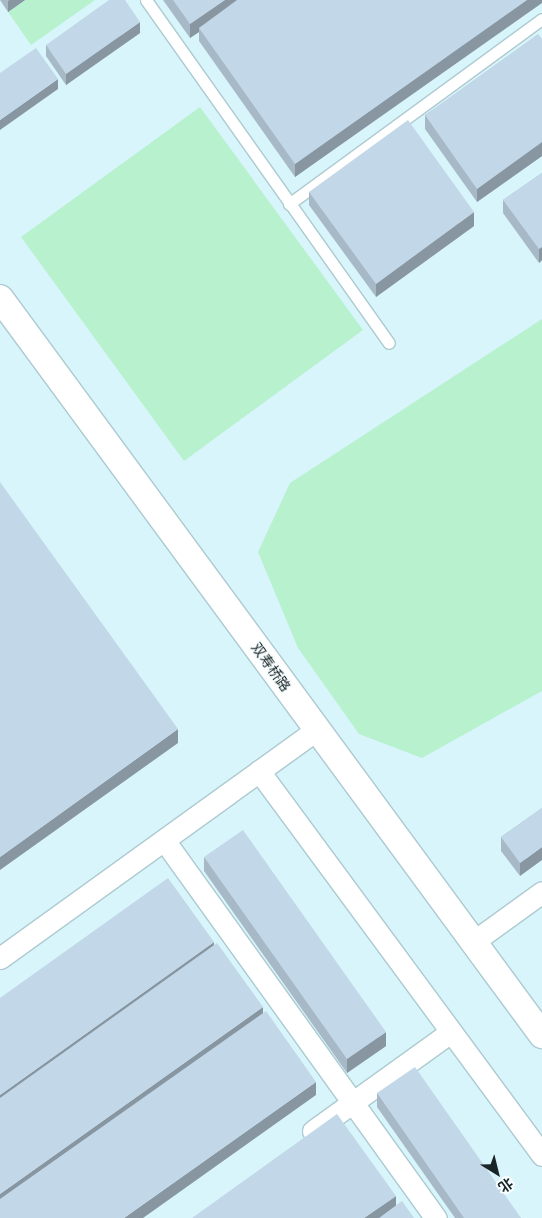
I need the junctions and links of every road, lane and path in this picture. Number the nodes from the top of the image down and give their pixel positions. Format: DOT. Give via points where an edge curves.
graph roads {
  1 [pos="146,0"];
  2 [pos="542,18"];
  3 [pos="289,204"];
  4 [pos="0,298"];
  5 [pos="389,343"];
  6 [pos="317,729"];
  7 [pos="259,771"];
  8 [pos="164,840"];
  9 [pos="542,892"];
  10 [pos="473,942"];
  11 [pos="0,958"];
  12 [pos="451,1032"];
  13 [pos="542,1036"];
  14 [pos="353,1102"];
  15 [pos="296,1143"];
  16 [pos="542,1155"];
  17 [pos="436,1218"];
  1 -- 3 [label="lane"];
  2 -- 3 [label="lane"];
  3 -- 5 [label="lane"];
  4 -- 6 [label="street, 双寿桥路"];
  6 -- 7 [label="street"];
  6 -- 10 [label="street, 双寿桥路"];
  7 -- 8 [label="street"];
  7 -- 12 [label="street"];
  8 -- 11 [label="street"];
  8 -- 14 [label="street"];
  9 -- 10 [label="street"];
  10 -- 13 [label="street, 双寿桥路"];
  12 -- 14 [label="street"];
  12 -- 16 [label="street"];
  14 -- 15 [label="street"];
  14 -- 17 [label="street"];
}
